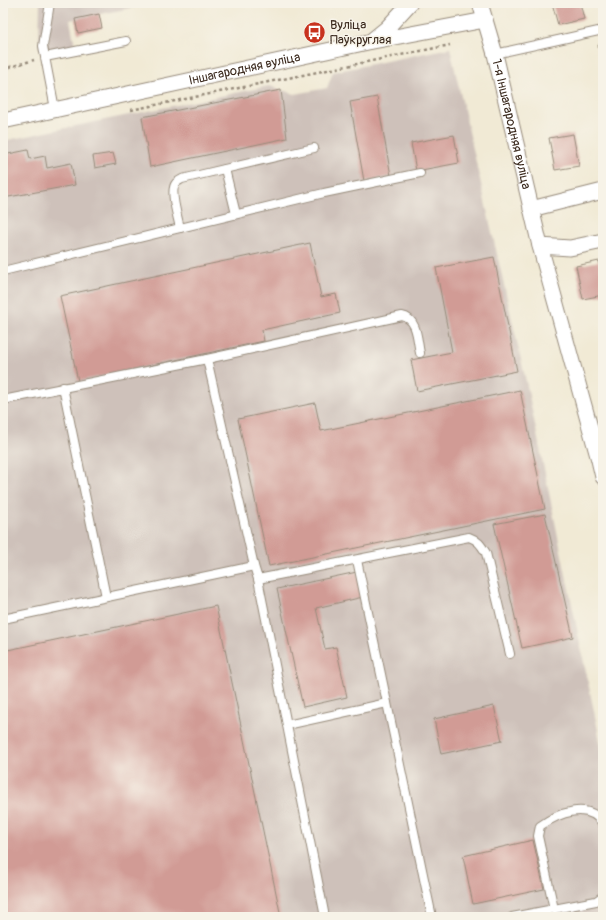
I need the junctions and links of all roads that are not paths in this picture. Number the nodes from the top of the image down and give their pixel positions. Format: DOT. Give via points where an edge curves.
graph roads {
  1 [pos="50,3"];
  2 [pos="410,3"];
  3 [pos="480,3"];
  4 [pos="486,20"];
  5 [pos="603,30"];
  6 [pos="126,41"];
  7 [pos="368,42"];
  8 [pos="495,54"];
  9 [pos="45,57"];
  10 [pos="55,109"];
  11 [pos="3,120"];
  12 [pos="314,148"];
  13 [pos="225,169"];
  14 [pos="420,173"];
  15 [pos="603,191"];
  16 [pos="531,209"];
  17 [pos="236,214"];
  18 [pos="180,228"];
  19 [pos="603,241"];
  20 [pos="540,246"];
  21 [pos="3,271"];
  22 [pos="420,354"];
  23 [pos="207,359"];
  24 [pos="63,387"];
  25 [pos="3,400"];
  26 [pos="601,460"];
  27 [pos="603,478"];
  28 [pos="357,560"];
  29 [pos="254,566"];
  30 [pos="258,579"];
  31 [pos="106,597"];
  32 [pos="3,619"];
  33 [pos="510,654"];
  34 [pos="387,703"];
  35 [pos="287,725"];
  36 [pos="603,824"];
  37 [pos="603,896"];
  38 [pos="554,909"];
  39 [pos="325,917"];
  40 [pos="432,917"];
  41 [pos="512,917"];
  1 -- 9 [label="lane" via="43,46"];
  2 -- 7 [label="street" via="387,28"];
  3 -- 4 [label="street, 1-я Іншагародняя вуліца"];
  4 -- 7 [label="street, Іншагародняя вуліца"];
  4 -- 8 [label="street, 1-я Іншагародняя вуліца"];
  5 -- 8 [label="lane"];
  6 -- 9 [label="lane"];
  7 -- 10 [label="street, Іншагародняя вуліца"];
  8 -- 16 [label="street, 1-я Іншагародняя вуліца"];
  9 -- 10 [label="lane"];
  10 -- 11 [label="street, Іншагародняя вуліца"];
  12 -- 13 [label="lane"];
  13 -- 17 [label="lane"];
  13 -- 18 [label="lane" via="176,182 173,188"];
  14 -- 17 [label="lane"];
  15 -- 16 [label="street"];
  16 -- 20 [label="street, 1-я Іншагародняя вуліца"];
  17 -- 18 [label="lane"];
  18 -- 21 [label="lane"];
  19 -- 20 [label="street" via="570,248"];
  20 -- 26 [label="street, 1-я Іншагародняя вуліца"];
  22 -- 23 [label="lane" via="412,321 402,316"];
  23 -- 24 [label="lane"];
  23 -- 29 [label="lane"];
  24 -- 25 [label="lane"];
  24 -- 31 [label="lane"];
  26 -- 27 [label="street, 1-я Іншагародняя вуліца"];
  28 -- 30 [label="lane"];
  28 -- 33 [label="lane" via="468,537 475,539 486,553"];
  28 -- 34 [label="lane"];
  29 -- 30 [label="lane"];
  29 -- 31 [label="lane"];
  30 -- 35 [label="lane"];
  31 -- 32 [label="lane"];
  34 -- 35 [label="lane"];
  34 -- 40 [label="lane"];
  35 -- 39 [label="lane"];
  36 -- 38 [label="lane" via="589,812 579,811 565,813 540,826 538,836"];
  37 -- 38 [label="lane" via="596,901"];
  38 -- 41 [label="lane"];
}
